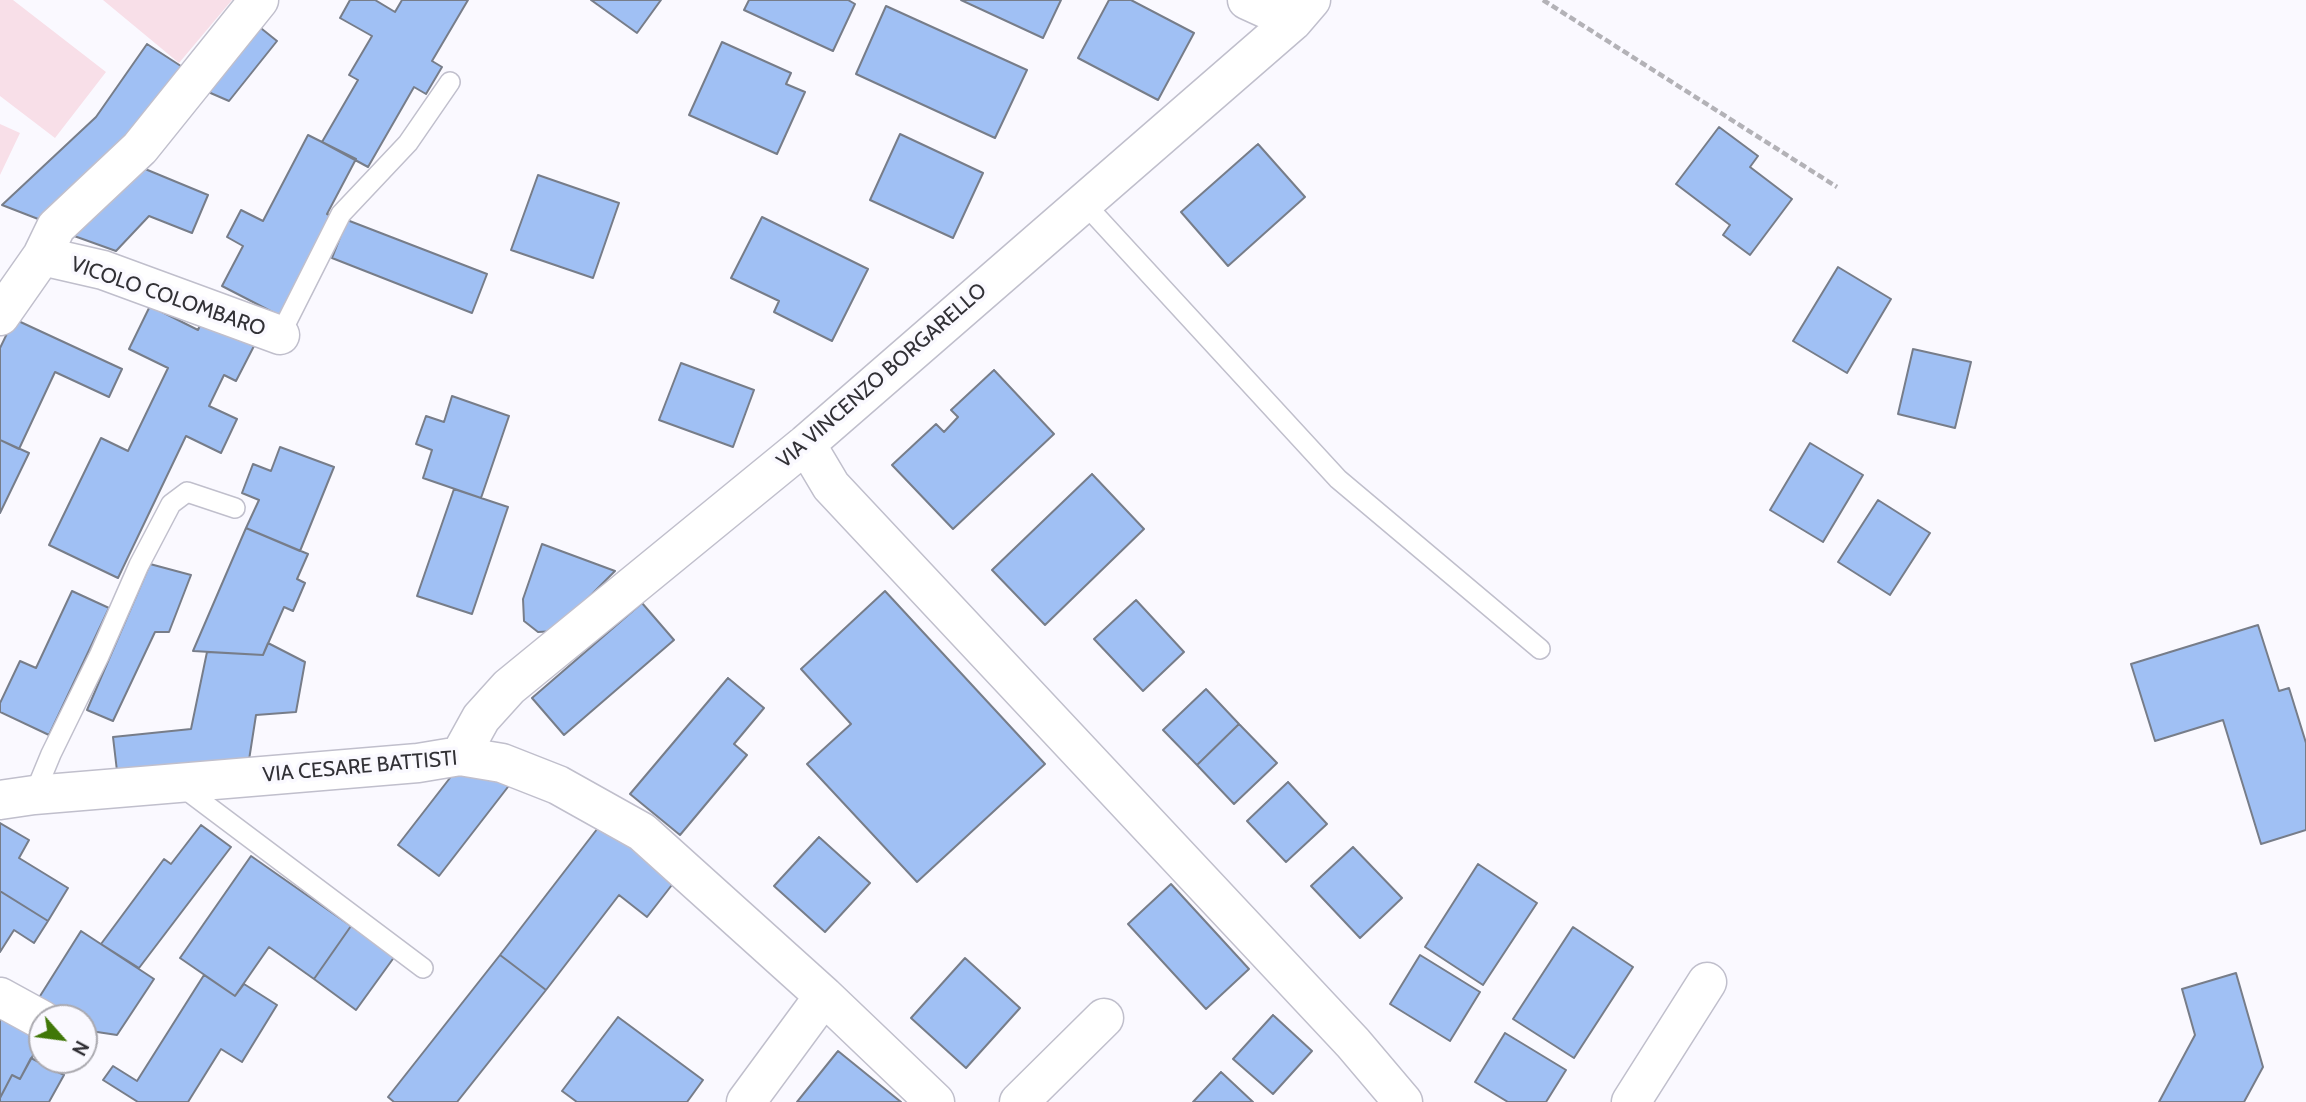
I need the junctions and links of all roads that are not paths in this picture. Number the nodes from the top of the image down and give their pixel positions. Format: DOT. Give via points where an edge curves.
graph roads {
  1 [pos="259,0"];
  2 [pos="1247,0"];
  3 [pos="1302,10"];
  4 [pos="450,82"];
  5 [pos="1084,203"];
  6 [pos="42,256"];
  7 [pos="0,316"];
  8 [pos="280,335"];
  9 [pos="806,444"];
  10 [pos="235,508"];
  11 [pos="1540,649"];
  12 [pos="460,756"];
  13 [pos="177,783"];
  14 [pos="17,797"];
  15 [pos="424,968"];
  16 [pos="1707,982"];
  17 [pos="824,996"];
  18 [pos="0,997"];
  19 [pos="28,1012"];
  20 [pos="1104,1018"];
  21 [pos="746,1102"];
  22 [pos="935,1102"];
  23 [pos="1019,1102"];
  24 [pos="1403,1102"];
  25 [pos="1631,1102"];
  1 -- 6 [label="street, VICOLO COLOMBARO" via="139,149 56,227"];
  2 -- 3 [label="street"];
  3 -- 5 [label="street, VIA VINCENZO BORGARELLO"];
  4 -- 8 [label="lane, VICOLO COLOMBARO" via="408,143 341,214"];
  5 -- 9 [label="street, VIA VINCENZO BORGARELLO"];
  5 -- 11 [label="lane" via="1338,479"];
  6 -- 7 [label="street, VICOLO COLOMBARO"];
  6 -- 8 [label="street, VICOLO COLOMBARO" via="103,270"];
  9 -- 12 [label="street, VIA VINCENZO BORGARELLO" via="509,687 481,718"];
  9 -- 24 [label="street" via="831,486 1353,1043"];
  10 -- 14 [label="lane" via="187,492 171,504 51,754"];
  12 -- 13 [label="street, VIA CESARE BATTISTI"];
  12 -- 17 [label="street, VIA CESARE BATTISTI" via="502,763 558,785 642,832"];
  13 -- 14 [label="street, VIA CESARE BATTISTI"];
  13 -- 15 [label="lane"];
  16 -- 25 [label="street"];
  17 -- 21 [label="street"];
  17 -- 22 [label="street, VIA CESARE BATTISTI"];
  18 -- 19 [label="street"];
  20 -- 23 [label="street"];
}
